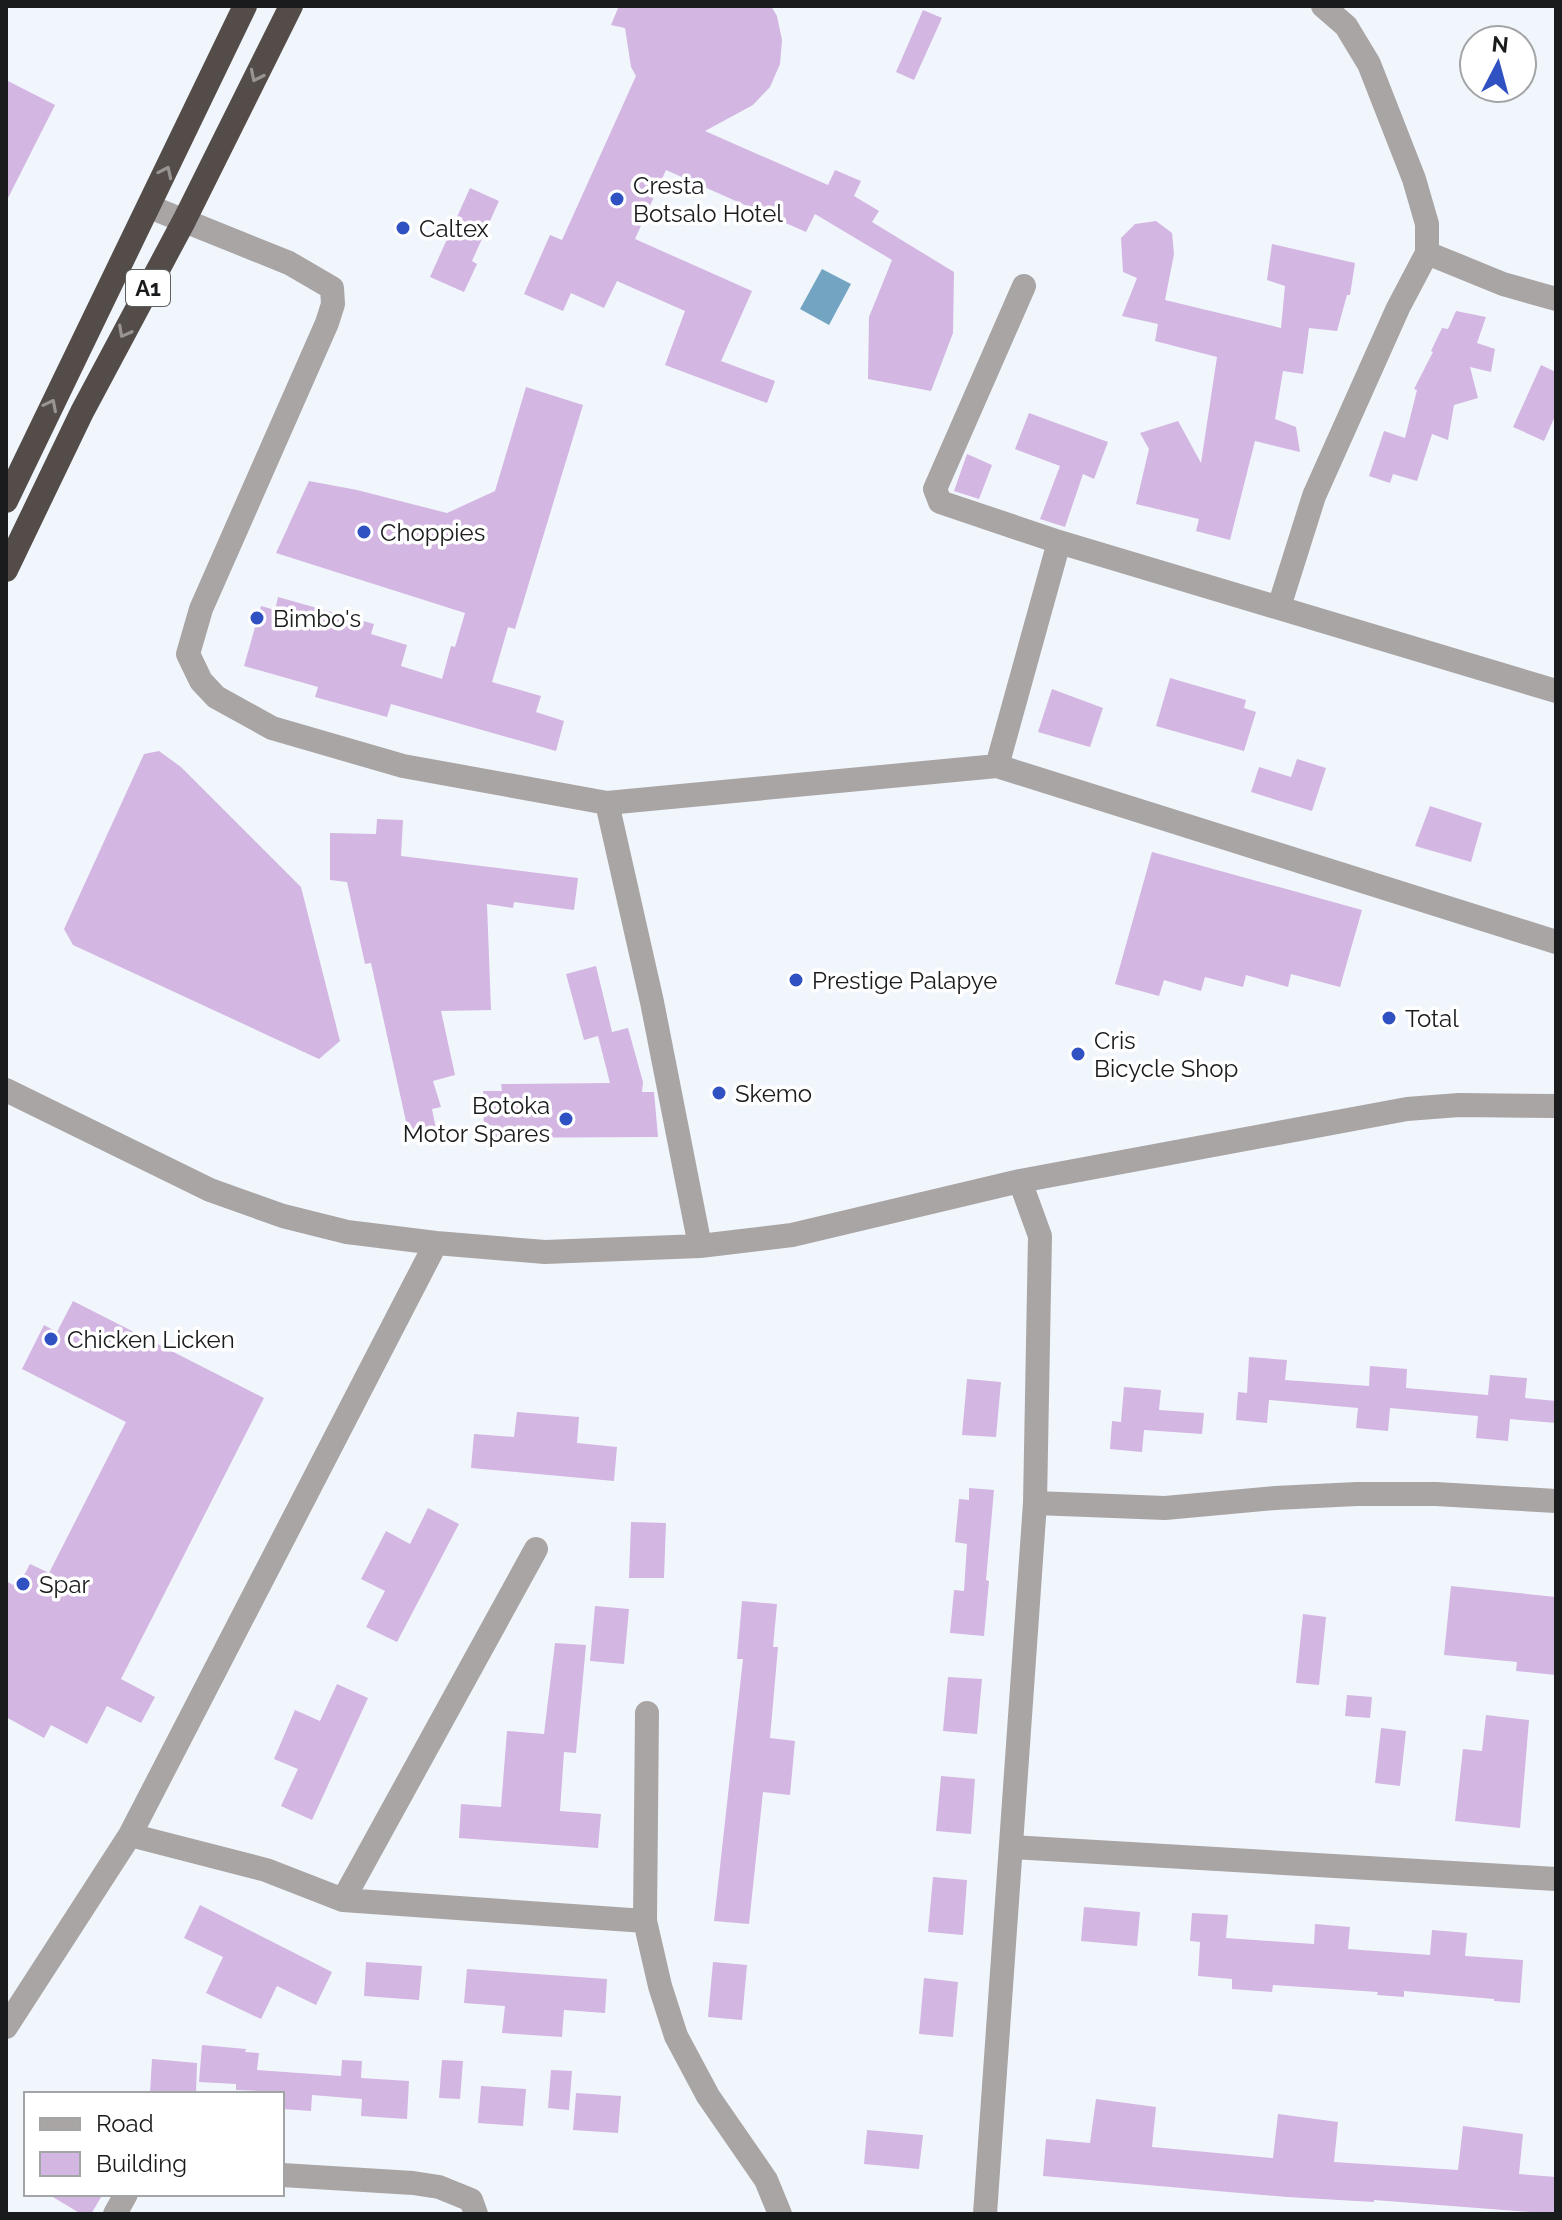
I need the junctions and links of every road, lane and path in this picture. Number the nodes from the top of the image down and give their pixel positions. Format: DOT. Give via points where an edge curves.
graph roads {
  1 [pos="245,6"];
  2 [pos="291,6"];
  3 [pos="1323,6"];
  4 [pos="150,207"];
  5 [pos="184,221"];
  6 [pos="1427,253"];
  7 [pos="1024,286"];
  8 [pos="1556,299"];
  9 [pos="35,437"];
  10 [pos="6,474"];
  11 [pos="6,501"];
  12 [pos="1059,542"];
  13 [pos="6,570"];
  14 [pos="1279,607"];
  15 [pos="1556,691"];
  16 [pos="997,766"];
  17 [pos="607,803"];
  18 [pos="1556,942"];
  19 [pos="6,1090"];
  20 [pos="1556,1106"];
  21 [pos="1020,1181"];
  22 [pos="436,1243"];
  23 [pos="700,1246"];
  24 [pos="1556,1501"];
  25 [pos="1035,1503"];
  26 [pos="536,1549"];
  27 [pos="647,1713"];
  28 [pos="130,1835"];
  29 [pos="1012,1847"];
  30 [pos="1556,1879"];
  31 [pos="343,1900"];
  32 [pos="645,1921"];
  33 [pos="6,2027"];
  34 [pos="284,2175"];
  35 [pos="125,2196"];
  36 [pos="115,2214"];
  37 [pos="476,2214"];
  38 [pos="780,2214"];
  39 [pos="795,2214"];
  40 [pos="985,2214"];
  4 -- 1 [label="highway, A1, one-way"];
  2 -- 5 [label="highway, A1, one-way"];
  3 -- 6 [label="street" via="1346,26 1369,64 1414,179 1427,224"];
  4 -- 5 [label="street"];
  9 -- 4 [label="highway, A1, one-way"];
  5 -- 13 [label="highway, A1, one-way" via="82,412"];
  5 -- 17 [label="street" via="302,270 332,288 333,304 201,609 188,654 201,681 216,697 272,728 403,766"];
  6 -- 8 [label="street"];
  6 -- 14 [label="street" via="1314,496"];
  7 -- 12 [label="street" via="935,489 940,502"];
  9 -- 10 [label="highway"];
  9 -- 11 [label="highway, A1"];
  12 -- 14 [label="street"];
  12 -- 16 [label="street"];
  14 -- 15 [label="street"];
  16 -- 17 [label="street"];
  16 -- 18 [label="street"];
  17 -- 23 [label="street"];
  19 -- 22 [label="street" via="210,1190 283,1216 347,1232"];
  20 -- 21 [label="street" via="1407,1109"];
  21 -- 23 [label="street" via="792,1235"];
  21 -- 25 [label="street" via="1040,1236"];
  22 -- 23 [label="street" via="545,1252"];
  22 -- 28 [label="street"];
  24 -- 25 [label="street" via="1404,1494 1165,1508"];
  25 -- 29 [label="street"];
  26 -- 31 [label="street"];
  27 -- 32 [label="street"];
  28 -- 31 [label="street" via="266,1870"];
  28 -- 33 [label="street"];
  29 -- 30 [label="street"];
  29 -- 40 [label="street"];
  31 -- 32 [label="street"];
  32 -- 38 [label="street" via="676,2036 708,2096 766,2180"];
  34 -- 37 [label="street" via="439,2187 471,2200"];
  35 -- 36 [label="street"];
  38 -- 39 [label="street"];
}
